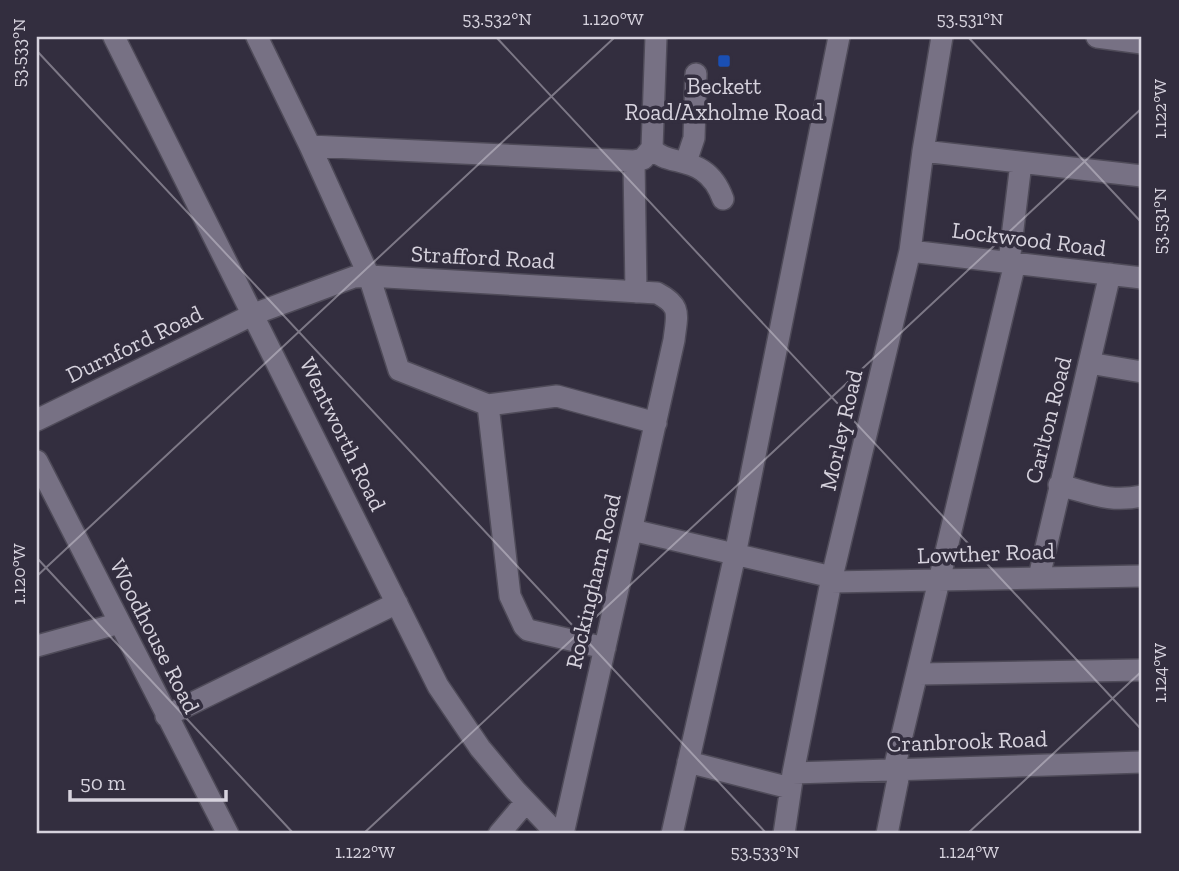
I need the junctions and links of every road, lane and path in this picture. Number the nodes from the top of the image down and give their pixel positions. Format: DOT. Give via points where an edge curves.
graph roads {
  1 [pos="114,37"];
  2 [pos="257,37"];
  3 [pos="656,37"];
  4 [pos="839,37"];
  5 [pos="942,37"];
  6 [pos="1097,37"];
  7 [pos="1142,43"];
  8 [pos="696,74"];
  9 [pos="310,146"];
  10 [pos="652,148"];
  11 [pos="923,151"];
  12 [pos="634,161"];
  13 [pos="686,162"];
  14 [pos="1021,163"];
  15 [pos="1142,176"];
  16 [pos="723,199"];
  17 [pos="910,251"];
  18 [pos="1012,263"];
  19 [pos="1110,274"];
  20 [pos="369,276"];
  21 [pos="1142,278"];
  22 [pos="636,292"];
  23 [pos="254,314"];
  24 [pos="674,340"];
  25 [pos="1089,363"];
  26 [pos="1142,372"];
  27 [pos="488,405"];
  28 [pos="37,420"];
  29 [pos="656,423"];
  30 [pos="37,461"];
  31 [pos="1059,485"];
  32 [pos="1142,496"];
  33 [pos="632,530"];
  34 [pos="735,555"];
  35 [pos="1142,576"];
  36 [pos="1040,577"];
  37 [pos="832,580"];
  38 [pos="940,581"];
  39 [pos="397,603"];
  40 [pos="120,623"];
  41 [pos="37,646"];
  42 [pos="605,648"];
  43 [pos="1142,670"];
  44 [pos="919,674"];
  45 [pos="166,716"];
  46 [pos="688,762"];
  47 [pos="1142,762"];
  48 [pos="897,769"];
  49 [pos="792,781"];
  50 [pos="526,802"];
  51 [pos="228,834"];
  52 [pos="499,834"];
  53 [pos="557,834"];
  54 [pos="563,834"];
  55 [pos="672,834"];
  56 [pos="784,834"];
  57 [pos="887,834"];
  1 -- 23 [label="street, Wentworth Road"];
  2 -- 9 [label="street"];
  3 -- 10 [label="street"];
  4 -- 34 [label="street"];
  5 -- 11 [label="street, Morley Road"];
  6 -- 7 [label="street"];
  8 -- 13 [label="street" via="694,138"];
  9 -- 12 [label="street"];
  9 -- 20 [label="street"];
  10 -- 12 [label="street" via="643,159"];
  10 -- 13 [label="street"];
  11 -- 14 [label="street"];
  11 -- 17 [label="street, Morley Road"];
  12 -- 22 [label="street"];
  13 -- 16 [label="street" via="710,176"];
  14 -- 15 [label="street"];
  14 -- 18 [label="street"];
  17 -- 18 [label="street, Lockwood Road"];
  17 -- 37 [label="street, Morley Road"];
  18 -- 19 [label="street, Lockwood Road"];
  18 -- 38 [label="street"];
  19 -- 21 [label="street, Lockwood Road"];
  19 -- 25 [label="street, Carlton Road"];
  20 -- 22 [label="street, Strafford Road"];
  20 -- 23 [label="street, Strafford Road"];
  20 -- 27 [label="street" via="399,370"];
  22 -- 24 [label="street, Strafford Road" via="657,293 671,301 678,311"];
  23 -- 28 [label="street, Durnford Road"];
  23 -- 39 [label="street, Wentworth Road"];
  24 -- 29 [label="street, Rockingham Road"];
  25 -- 26 [label="street"];
  25 -- 31 [label="street, Carlton Road"];
  27 -- 29 [label="street" via="557,396"];
  27 -- 42 [label="street" via="510,596 524,626"];
  29 -- 33 [label="street, Rockingham Road"];
  30 -- 40 [label="street, Woodhouse Road"];
  31 -- 32 [label="street" via="1108,499"];
  31 -- 36 [label="street, Carlton Road"];
  33 -- 34 [label="street, Lowther Road"];
  33 -- 42 [label="street, Rockingham Road"];
  34 -- 37 [label="street, Lowther Road"];
  34 -- 46 [label="street"];
  35 -- 36 [label="street, Lowther Road"];
  36 -- 38 [label="street, Lowther Road"];
  37 -- 38 [label="street, Lowther Road"];
  37 -- 49 [label="street, Morley Road"];
  38 -- 44 [label="street"];
  39 -- 45 [label="street"];
  39 -- 50 [label="street, Wentworth Road" via="438,685 480,748"];
  40 -- 41 [label="street"];
  40 -- 45 [label="street, Woodhouse Road"];
  42 -- 54 [label="street, Rockingham Road"];
  43 -- 44 [label="street"];
  44 -- 48 [label="street"];
  45 -- 51 [label="street, Woodhouse Road"];
  46 -- 49 [label="street, Cranbrook Road"];
  46 -- 55 [label="street"];
  47 -- 48 [label="street, Cranbrook Road"];
  48 -- 49 [label="street, Cranbrook Road"];
  48 -- 57 [label="street"];
  49 -- 56 [label="street, Morley Road"];
  50 -- 52 [label="street"];
  50 -- 53 [label="street, Wentworth Road"];
}
